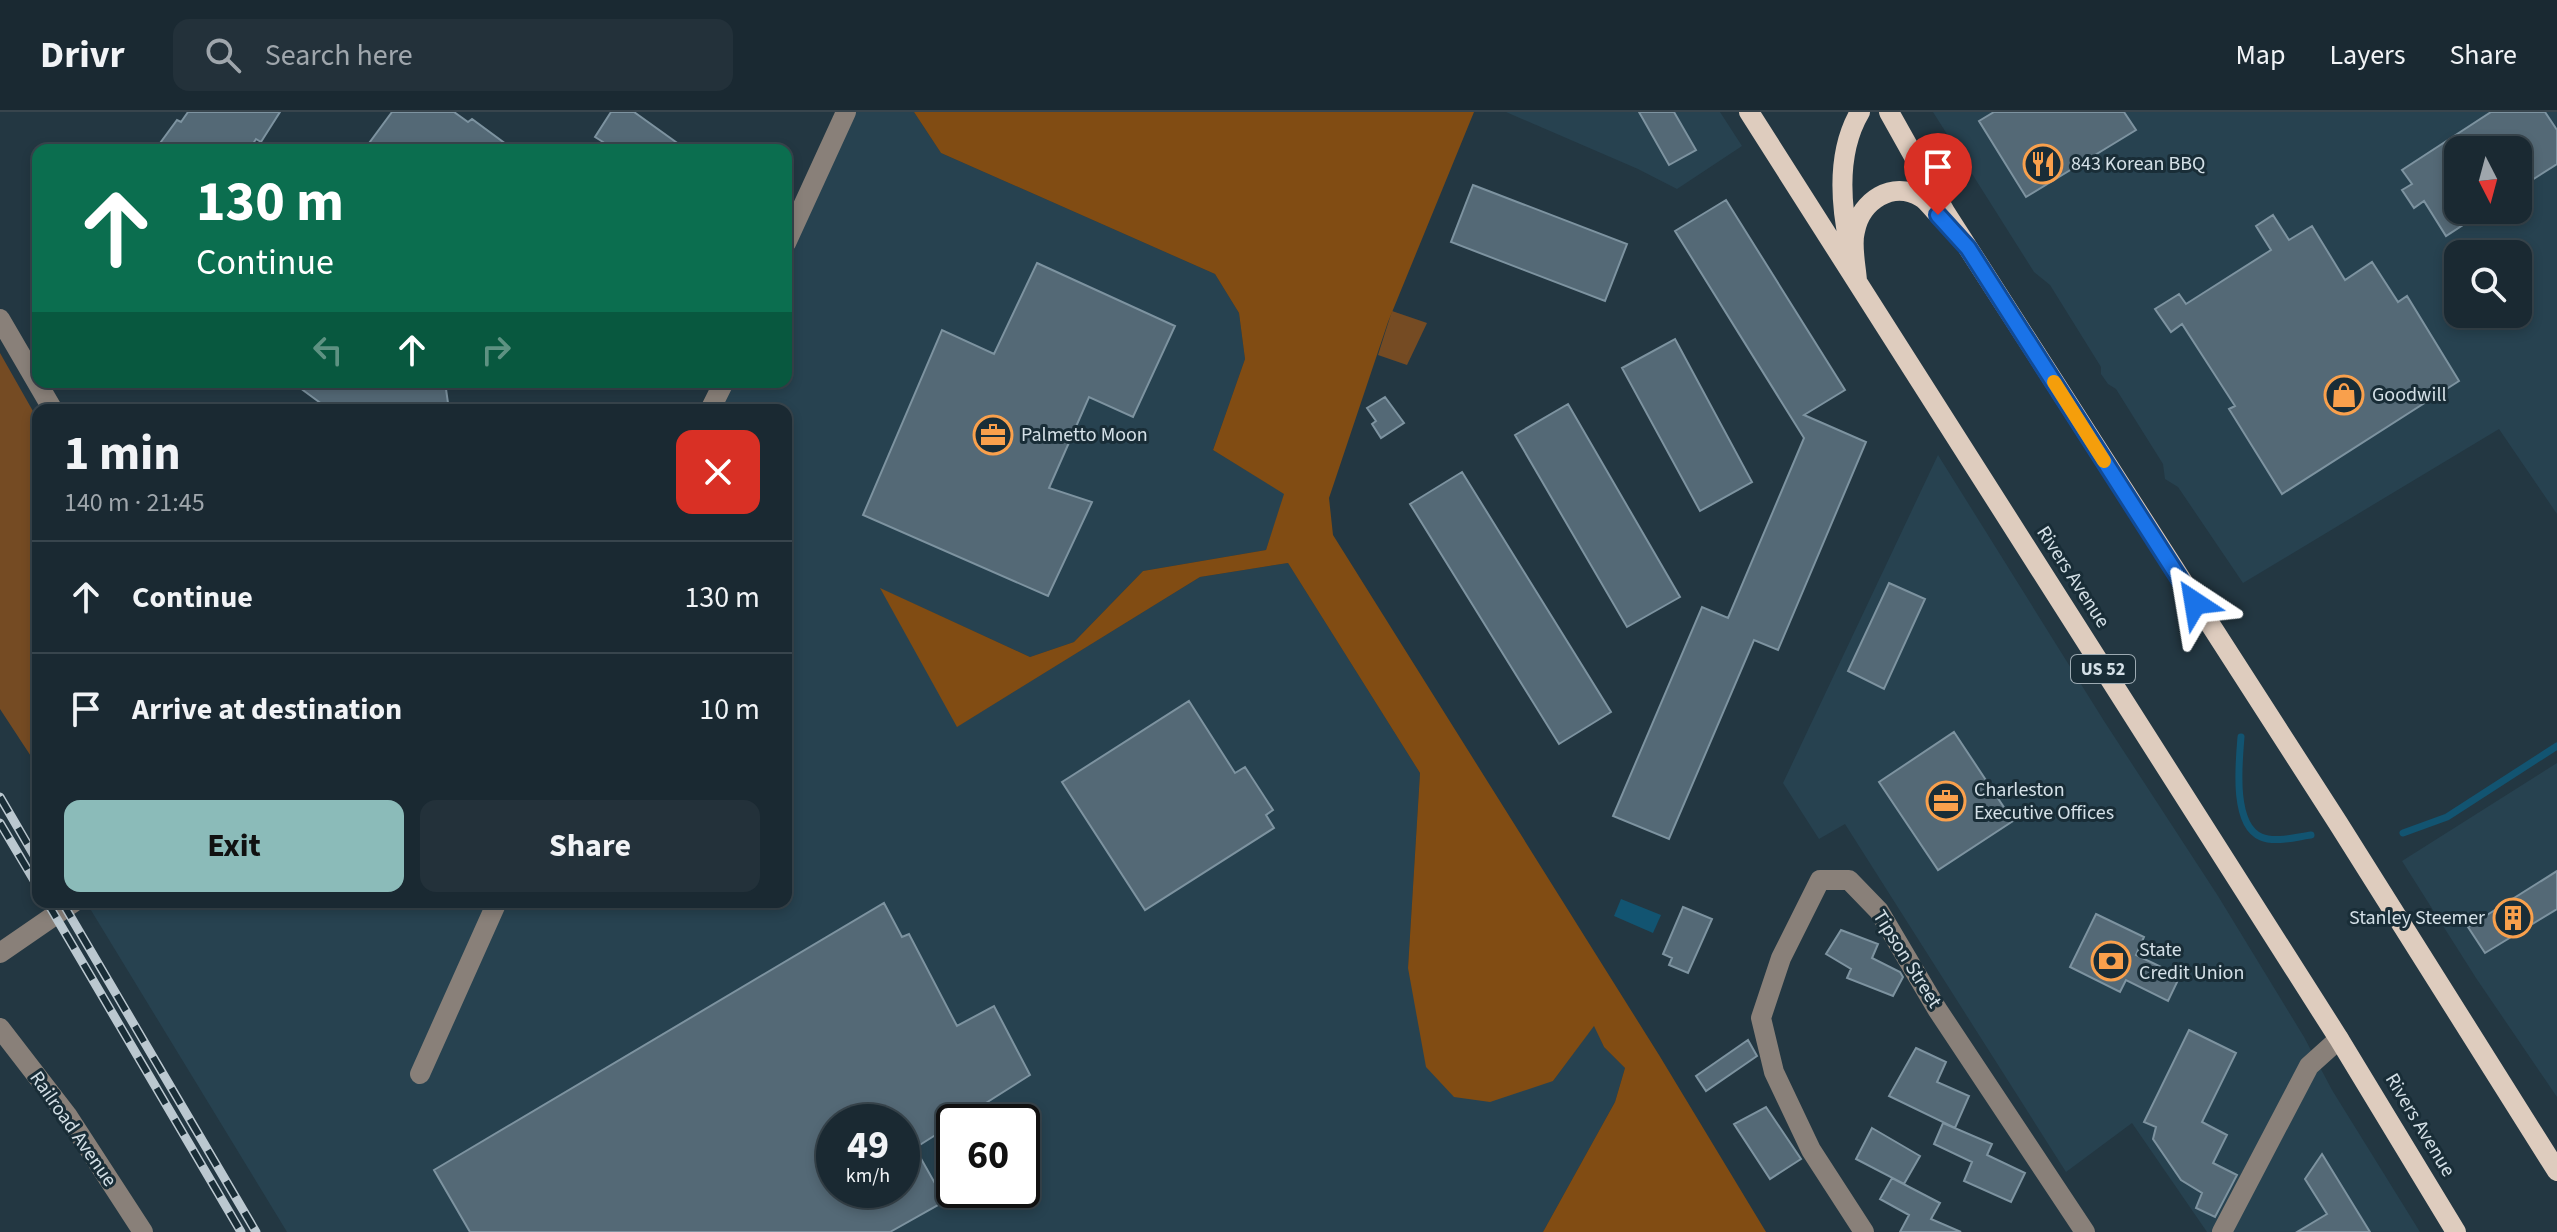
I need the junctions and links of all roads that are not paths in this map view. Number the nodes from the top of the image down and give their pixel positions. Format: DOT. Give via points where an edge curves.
graph roads {
  1 [pos="846,112"];
  2 [pos="1749,112"];
  3 [pos="1860,112"];
  4 [pos="1889,112"];
  5 [pos="792,230"];
  6 [pos="1968,248"];
  7 [pos="1857,283"];
  8 [pos="0,319"];
  9 [pos="32,374"];
  10 [pos="65,908"];
  11 [pos="494,908"];
  12 [pos="0,953"];
  13 [pos="0,1028"];
  14 [pos="2339,1039"];
  15 [pos="420,1074"];
  16 [pos="2557,1171"];
  17 [pos="143,1232"];
  18 [pos="1864,1232"];
  19 [pos="2085,1232"];
  20 [pos="2222,1232"];
  21 [pos="2456,1232"];
  1 -- 5 [label="street"];
  2 -- 7 [label="main road, Rivers Avenue / US 52"];
  3 -- 7 [label="main road" via="1843,158 1844,220"];
  4 -- 6 [label="main road"];
  6 -- 7 [label="main road" via="1923,198 1889,192 1862,210 1854,233"];
  6 -- 16 [label="main road"];
  7 -- 14 [label="main road, Rivers Avenue / US 52"];
  8 -- 9 [label="street"];
  10 -- 12 [label="street"];
  11 -- 15 [label="street"];
  13 -- 17 [label="street, Railroad Avenue" via="67,1115"];
  14 -- 20 [label="street" via="2309,1066"];
  14 -- 21 [label="main road, Rivers Avenue / US 52"];
  18 -- 19 [label="street, Tipson Street" via="1811,1150 1774,1072 1761,1018 1781,958 1820,880 1849,880 1879,911 1937,1009"];
}
